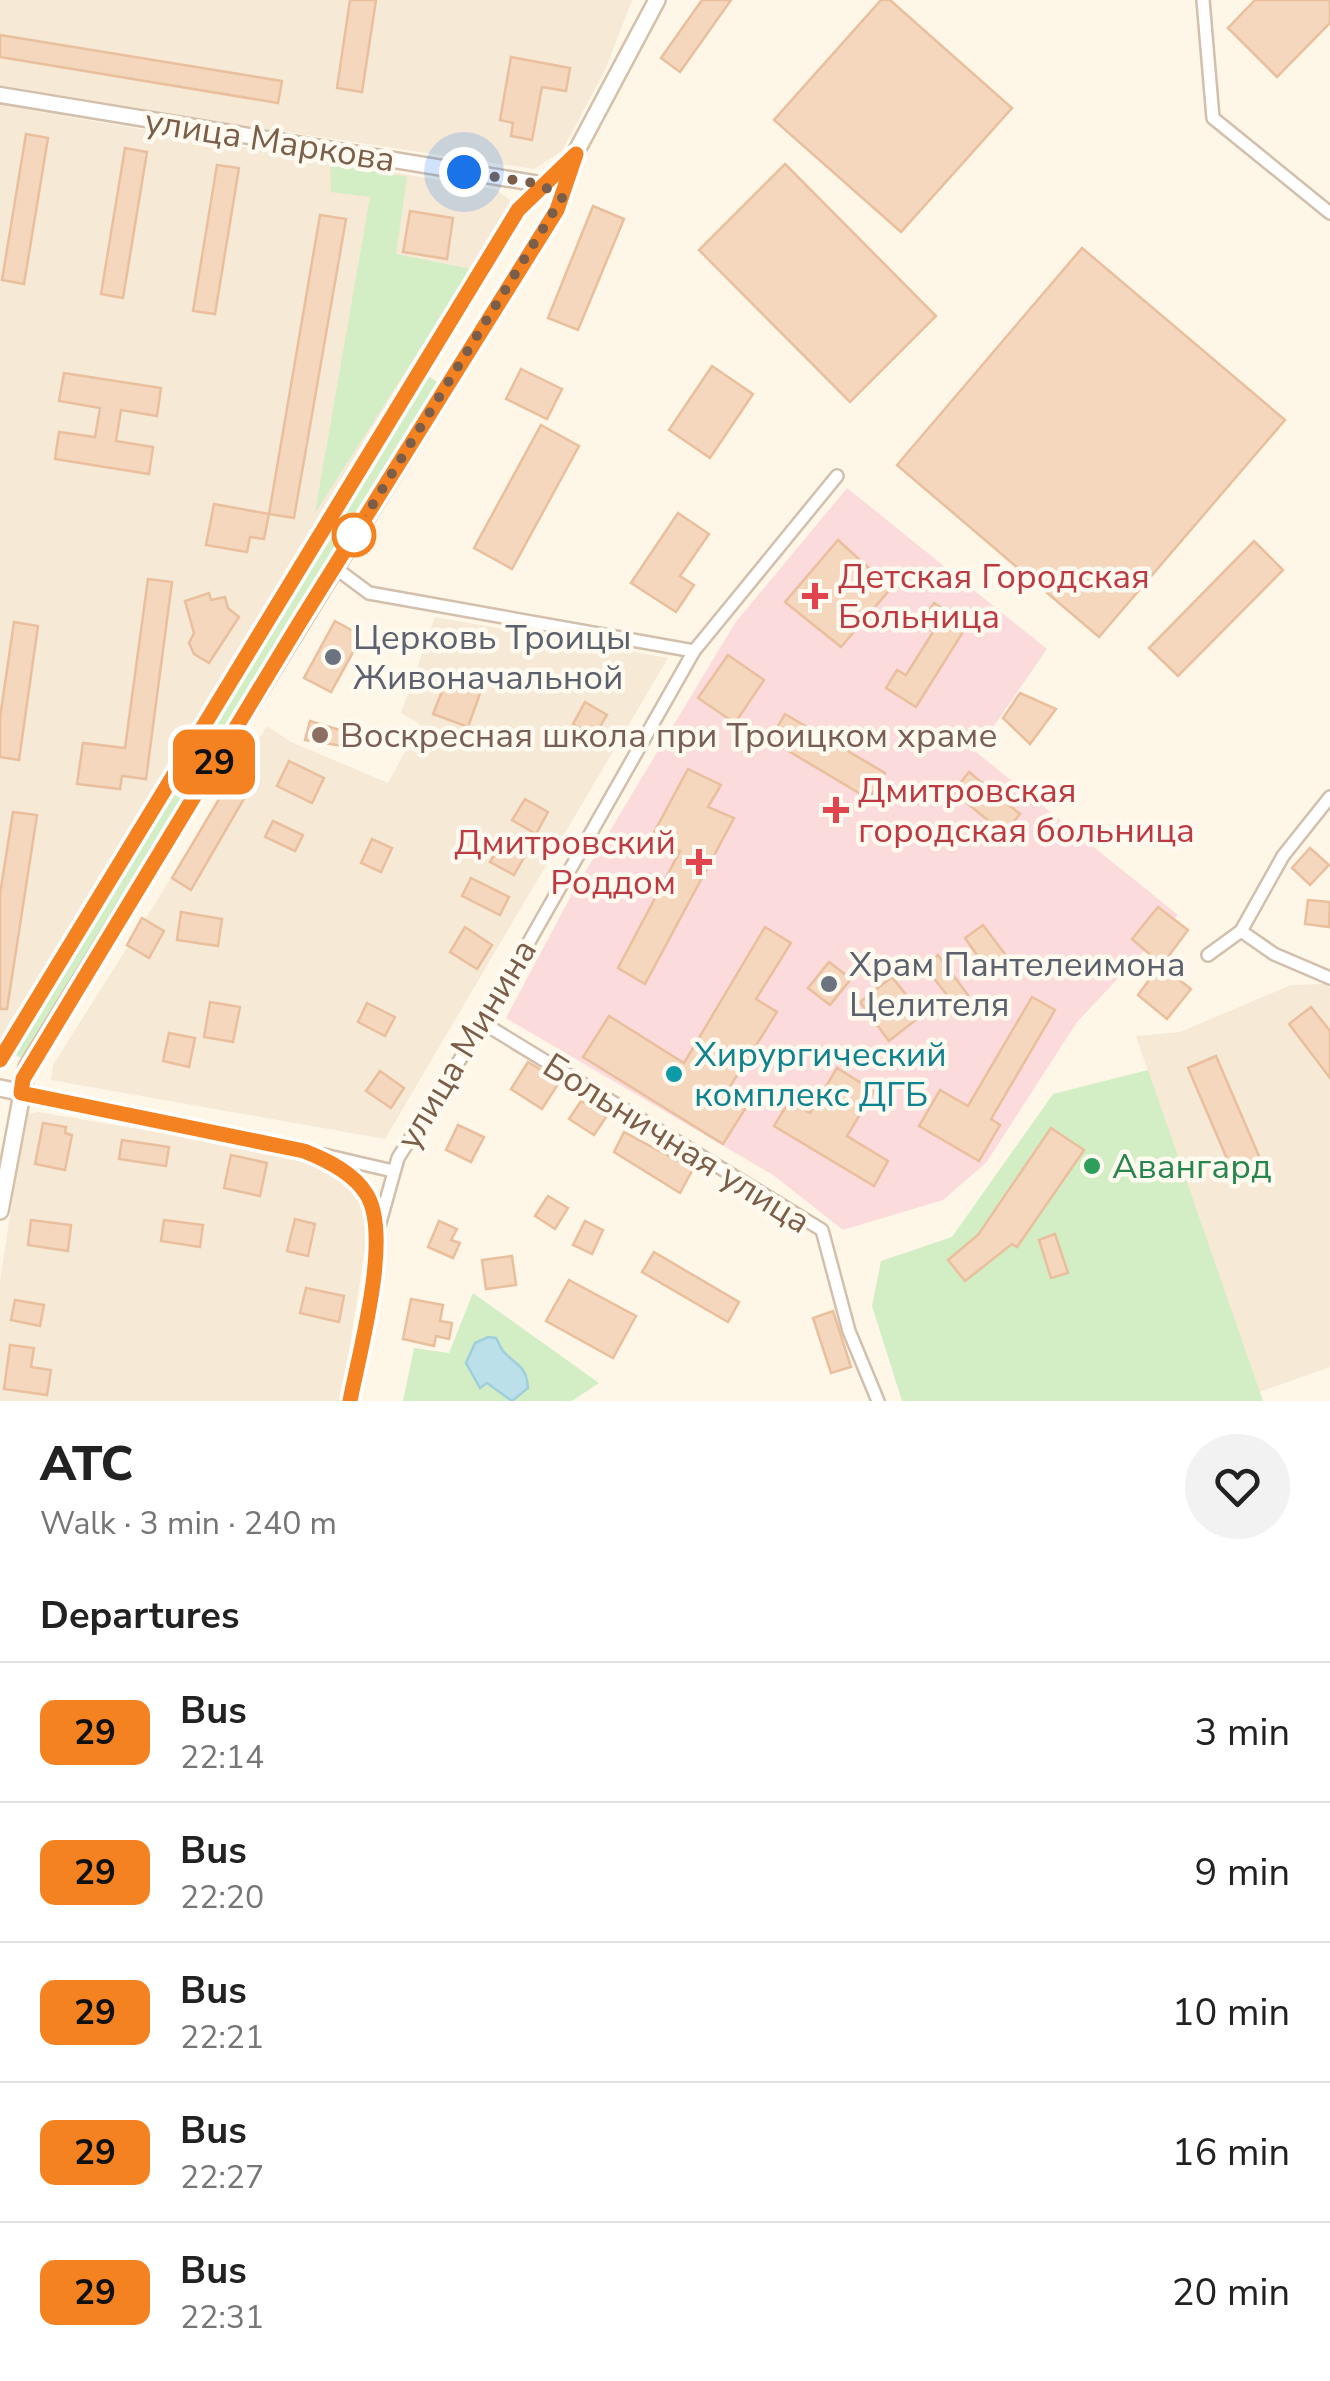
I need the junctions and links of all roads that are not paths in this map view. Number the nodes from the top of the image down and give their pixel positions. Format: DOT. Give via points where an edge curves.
graph roads {
  1 [pos="657,0"];
  2 [pos="1204,0"];
  3 [pos="0,95"];
  4 [pos="576,154"];
  5 [pos="540,184"];
  6 [pos="562,198"];
  7 [pos="1330,213"];
  8 [pos="426,362"];
  9 [pos="452,379"];
  10 [pos="837,476"];
  11 [pos="334,567"];
  12 [pos="694,651"];
  13 [pos="1330,797"];
  14 [pos="1241,931"];
  15 [pos="1208,955"];
  16 [pos="1330,978"];
  17 [pos="483,1023"];
  18 [pos="10,1044"];
  19 [pos="0,1060"];
  20 [pos="0,1088"];
  21 [pos="21,1093"];
  22 [pos="304,1151"];
  23 [pos="393,1170"];
  24 [pos="0,1211"];
  25 [pos="378,1230"];
  26 [pos="350,1401"];
  27 [pos="878,1401"];
  1 -- 4 [label="main road"];
  2 -- 7 [label="street" via="1213,118"];
  3 -- 5 [label="street, улица Маркова"];
  4 -- 5 [label="main road"];
  4 -- 6 [label="main road"];
  5 -- 6 [label="main road"];
  5 -- 8 [label="main road"];
  6 -- 9 [label="main road"];
  8 -- 9 [label="main road"];
  8 -- 18 [label="main road"];
  9 -- 11 [label="main road"];
  10 -- 12 [label="street, улица Минина"];
  11 -- 12 [label="street" via="369,593"];
  11 -- 21 [label="main road" via="27,1068"];
  12 -- 17 [label="street, улица Минина"];
  13 -- 14 [label="street" via="1283,856"];
  14 -- 15 [label="street"];
  14 -- 16 [label="street"];
  17 -- 23 [label="street, улица Минина"];
  17 -- 27 [label="street, Больничная улица" via="822,1230 849,1331"];
  18 -- 19 [label="main road"];
  18 -- 21 [label="main road" via="8,1072"];
  20 -- 21 [label="main road"];
  21 -- 22 [label="main road"];
  21 -- 24 [label="main road"];
  22 -- 23 [label="street"];
  22 -- 25 [label="main road" via="359,1185"];
  23 -- 25 [label="street, улица Минина"];
  25 -- 26 [label="main road, улица Минина"];
}
